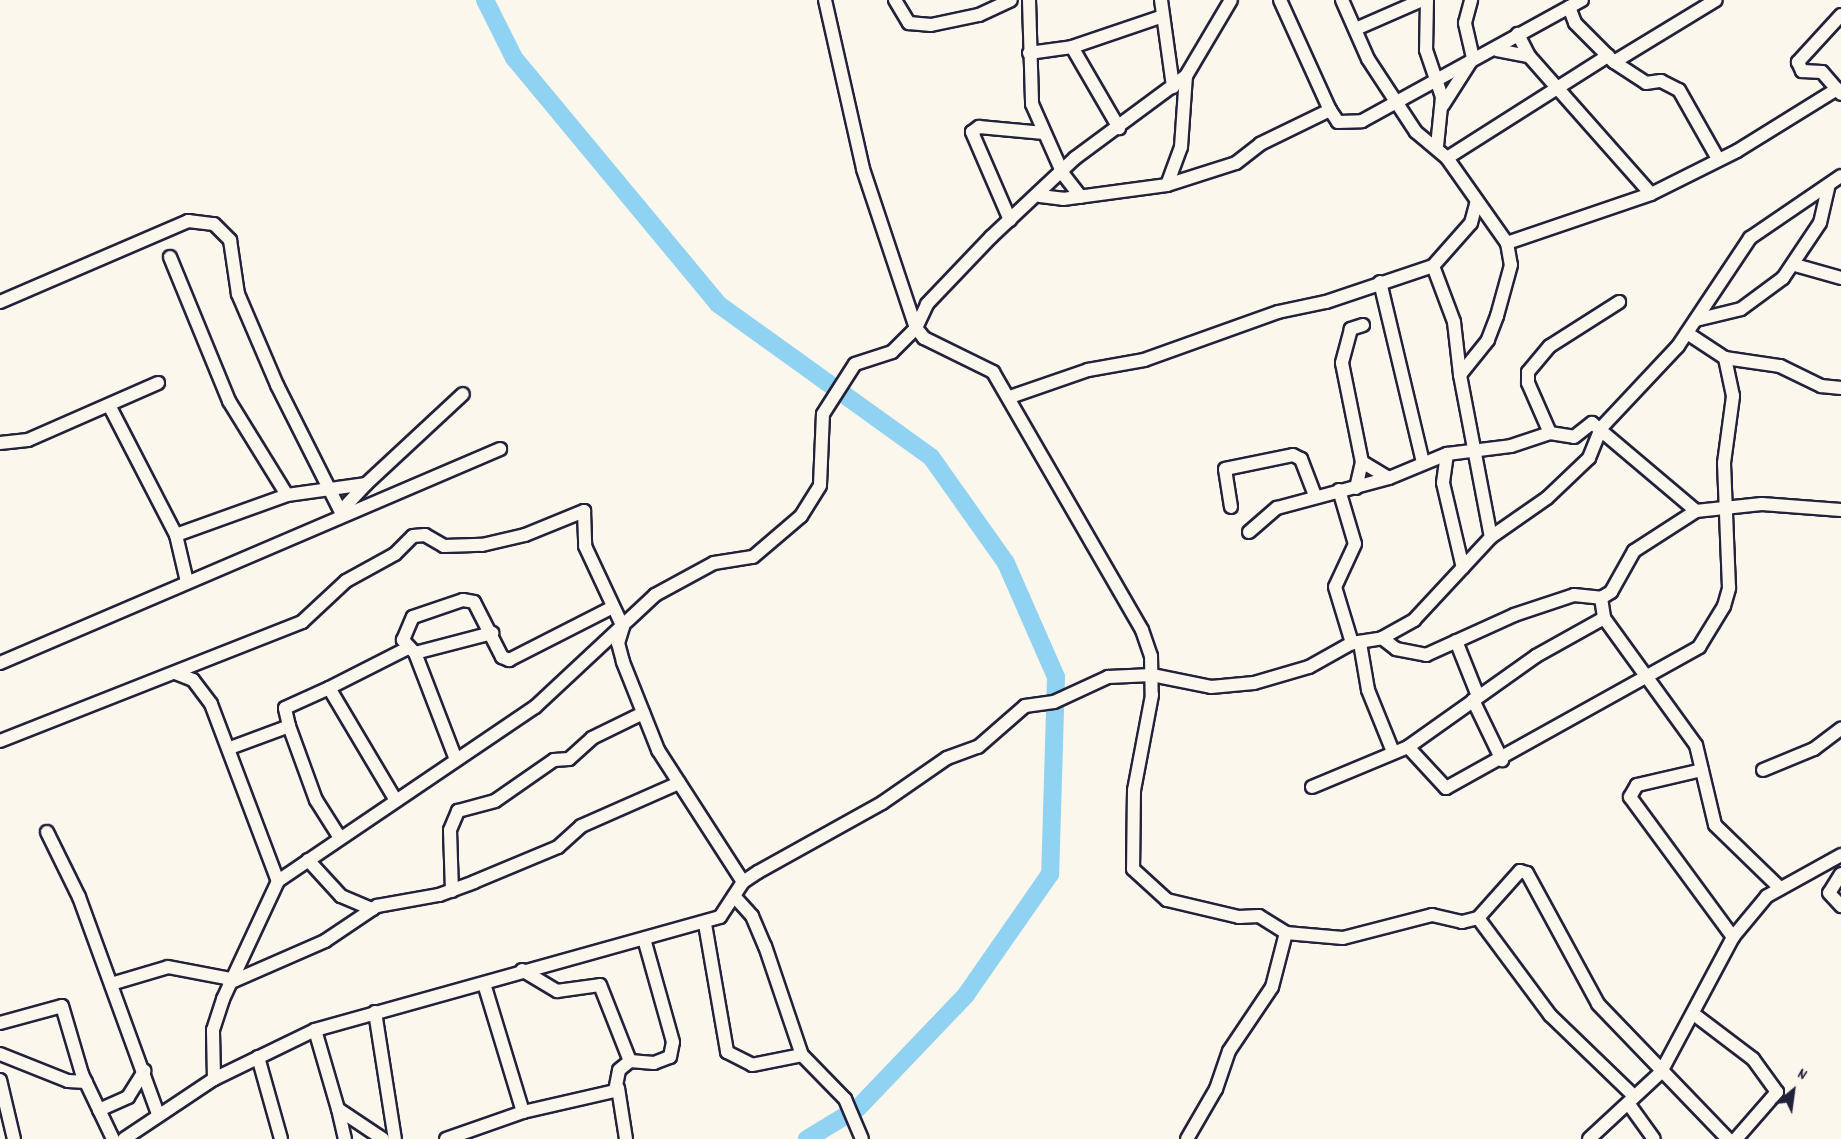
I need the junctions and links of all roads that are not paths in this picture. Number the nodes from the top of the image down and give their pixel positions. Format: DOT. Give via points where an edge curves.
graph roads {
  1 [pos="825,0"];
  2 [pos="896,0"];
  3 [pos="1011,0"];
  4 [pos="1029,0"];
  5 [pos="1161,0"];
  6 [pos="1231,0"];
  7 [pos="1280,0"];
  8 [pos="1342,0"];
  9 [pos="1422,0"];
  10 [pos="1427,0"];
  11 [pos="1471,0"];
  12 [pos="1582,0"];
  13 [pos="1716,0"];
  14 [pos="1569,7"];
  15 [pos="1841,15"];
  16 [pos="1163,16"];
  17 [pos="1358,28"];
  18 [pos="1518,34"];
  19 [pos="1072,47"];
  20 [pos="1497,50"];
  21 [pos="1029,53"];
  22 [pos="1529,56"];
  23 [pos="1473,58"];
  24 [pos="1611,59"];
  25 [pos="1822,72"];
  26 [pos="1186,76"];
  27 [pos="1437,78"];
  28 [pos="1173,87"];
  29 [pos="1558,89"];
  30 [pos="1839,91"];
  31 [pos="1817,97"];
  32 [pos="1400,101"];
  33 [pos="1443,105"];
  34 [pos="1330,110"];
  35 [pos="1119,128"];
  36 [pos="1044,133"];
  37 [pos="1437,146"];
  38 [pos="1447,158"];
  39 [pos="1718,159"];
  40 [pos="1063,174"];
  41 [pos="1841,176"];
  42 [pos="1167,185"];
  43 [pos="1829,185"];
  44 [pos="1651,194"];
  45 [pos="1040,196"];
  46 [pos="1081,196"];
  47 [pos="1477,201"];
  48 [pos="1492,216"];
  49 [pos="1010,220"];
  50 [pos="1471,223"];
  51 [pos="1507,243"];
  52 [pos="170,257"];
  53 [pos="1795,265"];
  54 [pos="1433,266"];
  55 [pos="1841,278"];
  56 [pos="1380,282"];
  57 [pos="0,302"];
  58 [pos="1619,302"];
  59 [pos="1696,320"];
  60 [pos="1364,325"];
  61 [pos="916,328"];
  62 [pos="1687,333"];
  63 [pos="1725,358"];
  64 [pos="1460,375"];
  65 [pos="158,383"];
  66 [pos="1841,388"];
  67 [pos="463,394"];
  68 [pos="1010,397"];
  69 [pos="110,407"];
  70 [pos="1601,428"];
  71 [pos="1550,433"];
  72 [pos="0,443"];
  73 [pos="500,449"];
  74 [pos="1472,449"];
  75 [pos="1447,454"];
  76 [pos="1362,462"];
  77 [pos="1423,463"];
  78 [pos="1389,478"];
  79 [pos="366,484"];
  80 [pos="327,486"];
  81 [pos="1356,488"];
  82 [pos="1339,490"];
  83 [pos="287,495"];
  84 [pos="1315,496"];
  85 [pos="1727,505"];
  86 [pos="1231,507"];
  87 [pos="1841,510"];
  88 [pos="1696,511"];
  89 [pos="342,513"];
  90 [pos="1249,532"];
  91 [pos="176,535"];
  92 [pos="1491,537"];
  93 [pos="1463,568"];
  94 [pos="187,582"];
  95 [pos="1601,598"];
  96 [pos="611,608"];
  97 [pos="1604,618"];
  98 [pos="623,627"];
  99 [pos="492,633"];
  100 [pos="1382,638"];
  101 [pos="1456,642"];
  102 [pos="1356,643"];
  103 [pos="411,651"];
  104 [pos="0,663"];
  105 [pos="175,673"];
  106 [pos="1152,675"];
  107 [pos="1648,675"];
  108 [pos="329,688"];
  109 [pos="1475,698"];
  110 [pos="643,713"];
  111 [pos="289,726"];
  112 [pos="1841,729"];
  113 [pos="0,741"];
  114 [pos="1408,747"];
  115 [pos="230,748"];
  116 [pos="1393,752"];
  117 [pos="455,757"];
  118 [pos="1502,760"];
  119 [pos="1702,770"];
  120 [pos="1763,770"];
  121 [pos="679,783"];
  122 [pos="1312,787"];
  123 [pos="395,799"];
  124 [pos="47,832"];
  125 [pos="340,838"];
  126 [pos="1841,855"];
  127 [pos="308,860"];
  128 [pos="1841,874"];
  129 [pos="278,881"];
  130 [pos="743,882"];
  131 [pos="1780,888"];
  132 [pos="452,891"];
  133 [pos="734,896"];
  134 [pos="1841,906"];
  135 [pos="372,909"];
  136 [pos="1478,918"];
  137 [pos="705,924"];
  138 [pos="1286,933"];
  139 [pos="1733,937"];
  140 [pos="644,939"];
  141 [pos="522,970"];
  142 [pos="230,981"];
  143 [pos="111,984"];
  144 [pos="484,984"];
  145 [pos="375,1012"];
  146 [pos="1695,1015"];
  147 [pos="0,1023"];
  148 [pos="315,1030"];
  149 [pos="0,1054"];
  150 [pos="802,1056"];
  151 [pos="258,1057"];
  152 [pos="630,1061"];
  153 [pos="144,1071"];
  154 [pos="1660,1072"];
  155 [pos="214,1079"];
  156 [pos="0,1080"];
  157 [pos="86,1082"];
  158 [pos="618,1088"];
  159 [pos="128,1097"];
  160 [pos="153,1099"];
  161 [pos="1631,1099"];
  162 [pos="338,1109"];
  163 [pos="99,1110"];
  164 [pos="523,1112"];
  165 [pos="158,1114"];
  166 [pos="278,1138"];
  167 [pos="14,1139"];
  168 [pos="113,1139"];
  169 [pos="124,1139"];
  170 [pos="345,1139"];
  171 [pos="383,1139"];
  172 [pos="395,1139"];
  173 [pos="446,1139"];
  174 [pos="626,1139"];
  175 [pos="862,1139"];
  176 [pos="1187,1139"];
  177 [pos="1589,1139"];
  178 [pos="1654,1139"];
  179 [pos="1728,1139"];
  180 [pos="1736,1139"];
  1 -- 61 [label="street" via="866,180"];
  2 -- 3 [label="street" via="902,18 931,25 979,15"];
  4 -- 21 [label="street"];
  5 -- 16 [label="street"];
  6 -- 26 [label="street"];
  7 -- 34 [label="street"];
  8 -- 17 [label="street"];
  9 -- 17 [label="street"];
  10 -- 27 [label="street" via="1426,50"];
  11 -- 23 [label="street" via="1465,23"];
  12 -- 14 [label="street"];
  13 -- 24 [label="street"];
  14 -- 18 [label="street"];
  14 -- 24 [label="street" via="1575,24"];
  15 -- 25 [label="street" via="1798,62 1802,71"];
  16 -- 19 [label="street"];
  16 -- 28 [label="street"];
  17 -- 32 [label="street" via="1368,59"];
  18 -- 20 [label="street"];
  18 -- 22 [label="street"];
  19 -- 21 [label="street"];
  19 -- 35 [label="street"];
  20 -- 22 [label="street"];
  20 -- 23 [label="street"];
  21 -- 36 [label="street" via="1032,104"];
  22 -- 29 [label="street"];
  23 -- 27 [label="street"];
  23 -- 33 [label="street"];
  24 -- 29 [label="street"];
  24 -- 39 [label="street" via="1646,82 1661,81 1679,90"];
  25 -- 30 [label="street"];
  25 -- 31 [label="street"];
  26 -- 28 [label="street"];
  26 -- 42 [label="street" via="1181,147"];
  27 -- 32 [label="street"];
  27 -- 33 [label="street"];
  28 -- 35 [label="street"];
  29 -- 38 [label="street"];
  29 -- 44 [label="street"];
  30 -- 31 [label="street"];
  31 -- 39 [label="street" via="1775,128"];
  32 -- 34 [label="street" via="1350,124 1338,122"];
  32 -- 37 [label="street" via="1416,132"];
  33 -- 37 [label="street"];
  34 -- 42 [label="street" via="1260,144 1236,164"];
  35 -- 40 [label="street" via="1075,158"];
  36 -- 40 [label="street"];
  36 -- 49 [label="street" via="980,128 972,132"];
  37 -- 38 [label="street"];
  38 -- 47 [label="street"];
  39 -- 44 [label="street"];
  40 -- 45 [label="street"];
  40 -- 46 [label="street"];
  41 -- 43 [label="street"];
  42 -- 46 [label="street"];
  43 -- 53 [label="street" via="1820,224"];
  43 -- 59 [label="street" via="1750,238"];
  44 -- 51 [label="street"];
  45 -- 46 [label="street"];
  45 -- 49 [label="street"];
  47 -- 48 [label="street"];
  47 -- 50 [label="street"];
  48 -- 50 [label="street"];
  48 -- 51 [label="street"];
  49 -- 61 [label="street" via="927,304"];
  50 -- 54 [label="street"];
  51 -- 64 [label="street" via="1511,266 1497,316 1488,340"];
  52 -- 83 [label="street" via="229,401"];
  53 -- 55 [label="street"];
  53 -- 59 [label="street" via="1741,309"];
  54 -- 56 [label="street"];
  54 -- 64 [label="street" via="1454,322"];
  56 -- 68 [label="street" via="1326,302 1278,312 1144,360 1088,370"];
  56 -- 77 [label="street"];
  57 -- 80 [label="street" via="188,221 214,224 230,240 238,294"];
  58 -- 71 [label="street" via="1550,346 1528,372 1528,383"];
  59 -- 62 [label="street"];
  60 -- 76 [label="street" via="1351,329 1341,358"];
  61 -- 68 [label="street" via="924,338 989,369"];
  61 -- 98 [label="street" via="892,352 855,364 828,401 820,485 801,516 753,557 714,563 655,596"];
  62 -- 63 [label="street"];
  62 -- 70 [label="street"];
  63 -- 66 [label="street" via="1780,366 1821,386"];
  63 -- 85 [label="street" via="1733,396 1724,464"];
  64 -- 74 [label="street"];
  65 -- 69 [label="street"];
  67 -- 79 [label="street"];
  68 -- 106 [label="street" via="1044,468 1136,615"];
  69 -- 72 [label="street" via="28,440"];
  69 -- 91 [label="street"];
  70 -- 71 [label="street" via="1592,423 1574,437"];
  70 -- 88 [label="street"];
  70 -- 92 [label="street" via="1589,458 1570,479"];
  71 -- 74 [label="street"];
  73 -- 89 [label="street"];
  74 -- 75 [label="street"];
  74 -- 92 [label="street"];
  75 -- 77 [label="street"];
  75 -- 93 [label="street" via="1443,483"];
  76 -- 78 [label="street"];
  76 -- 81 [label="street"];
  77 -- 78 [label="street"];
  78 -- 81 [label="street"];
  79 -- 80 [label="street"];
  79 -- 89 [label="street"];
  80 -- 83 [label="street"];
  80 -- 89 [label="street"];
  81 -- 82 [label="street"];
  82 -- 84 [label="street"];
  82 -- 102 [label="street" via="1355,544 1335,587"];
  83 -- 91 [label="street"];
  84 -- 86 [label="street" via="1301,459 1293,454 1229,465 1223,474"];
  84 -- 90 [label="street" via="1271,511"];
  85 -- 87 [label="street"];
  85 -- 88 [label="street"];
  85 -- 107 [label="street" via="1724,606 1699,647"];
  88 -- 95 [label="street" via="1634,551 1611,592"];
  89 -- 94 [label="street"];
  91 -- 94 [label="street"];
  92 -- 93 [label="street"];
  93 -- 100 [label="street" via="1429,609"];
  94 -- 104 [label="street"];
  95 -- 97 [label="street"];
  95 -- 101 [label="street" via="1574,595"];
  96 -- 98 [label="street"];
  96 -- 99 [label="street" via="509,660 502,657"];
  96 -- 105 [label="street" via="585,546 584,511 525,535 482,544 444,546 420,534 346,581 302,622"];
  97 -- 107 [label="street"];
  97 -- 109 [label="street"];
  98 -- 110 [label="street" via="621,652"];
  98 -- 117 [label="street" via="535,706"];
  99 -- 103 [label="street"];
  99 -- 103 [label="street" via="474,602 463,600 413,616 402,633"];
  100 -- 101 [label="street" via="1389,646 1417,656"];
  100 -- 102 [label="street"];
  101 -- 109 [label="street"];
  102 -- 106 [label="street" via="1309,667 1230,687"];
  102 -- 116 [label="street" via="1368,690"];
  103 -- 108 [label="street"];
  103 -- 117 [label="street"];
  105 -- 113 [label="street"];
  105 -- 115 [label="street" via="200,685"];
  106 -- 130 [label="street" via="1097,679 1058,701 1026,706 978,747 947,758"];
  106 -- 138 [label="street" via="1151,713 1134,790 1133,869 1167,900 1239,917 1259,916"];
  107 -- 118 [label="street"];
  107 -- 119 [label="street" via="1686,728"];
  108 -- 111 [label="street" via="285,708"];
  108 -- 123 [label="street"];
  109 -- 114 [label="street"];
  109 -- 118 [label="street"];
  110 -- 121 [label="street"];
  110 -- 132 [label="street" via="592,738 569,759 554,760 495,801 458,811 450,830"];
  111 -- 115 [label="street"];
  111 -- 125 [label="street" via="316,800"];
  112 -- 120 [label="street" via="1814,749"];
  114 -- 116 [label="street"];
  114 -- 118 [label="street" via="1446,788"];
  115 -- 129 [label="street"];
  116 -- 122 [label="street"];
  117 -- 123 [label="street"];
  119 -- 131 [label="street" via="1715,825"];
  119 -- 139 [label="street" via="1637,785 1630,797"];
  121 -- 130 [label="street"];
  121 -- 132 [label="street" via="581,826 558,847"];
  123 -- 125 [label="street"];
  124 -- 143 [label="street"];
  125 -- 127 [label="street"];
  126 -- 131 [label="street" via="1805,880"];
  127 -- 129 [label="street"];
  127 -- 135 [label="street" via="352,905"];
  128 -- 134 [label="street" via="1829,893"];
  129 -- 142 [label="street"];
  130 -- 133 [label="street"];
  131 -- 139 [label="street"];
  132 -- 135 [label="street"];
  133 -- 137 [label="street" via="720,917"];
  133 -- 150 [label="street" via="752,916 765,946"];
  135 -- 142 [label="street" via="325,941"];
  136 -- 138 [label="street" via="1462,922 1432,915 1343,938"];
  136 -- 154 [label="street" via="1520,871 1527,873 1598,1004"];
  136 -- 161 [label="street" via="1550,1015"];
  137 -- 140 [label="street"];
  137 -- 150 [label="street" via="727,1052 752,1065"];
  138 -- 176 [label="street" via="1272,987 1229,1051 1216,1089"];
  139 -- 146 [label="street"];
  140 -- 141 [label="street"];
  140 -- 152 [label="street" via="673,1051 664,1061"];
  141 -- 144 [label="street"];
  141 -- 152 [label="street" via="557,991 600,985"];
  142 -- 143 [label="street" via="168,967"];
  142 -- 155 [label="street" via="213,1030"];
  143 -- 153 [label="street"];
  144 -- 145 [label="street"];
  144 -- 164 [label="street"];
  145 -- 148 [label="street"];
  145 -- 172 [label="street"];
  146 -- 154 [label="street"];
  146 -- 180 [label="street" via="1753,1059 1777,1092"];
  147 -- 157 [label="street" via="63,1006"];
  148 -- 151 [label="street"];
  148 -- 162 [label="street"];
  149 -- 157 [label="street" via="68,1081"];
  150 -- 175 [label="street" via="845,1099"];
  151 -- 155 [label="street"];
  151 -- 166 [label="street"];
  152 -- 158 [label="street" via="619,1070"];
  153 -- 159 [label="street"];
  153 -- 160 [label="street"];
  154 -- 161 [label="street"];
  154 -- 179 [label="street"];
  155 -- 165 [label="street"];
  156 -- 167 [label="street"];
  157 -- 163 [label="street"];
  158 -- 164 [label="street"];
  158 -- 174 [label="street"];
  159 -- 160 [label="street"];
  159 -- 163 [label="street"];
  160 -- 165 [label="street"];
  161 -- 177 [label="street"];
  161 -- 178 [label="street"];
  162 -- 170 [label="street"];
  162 -- 171 [label="street"];
  163 -- 168 [label="street"];
  164 -- 173 [label="street"];
  165 -- 169 [label="street"];
}
